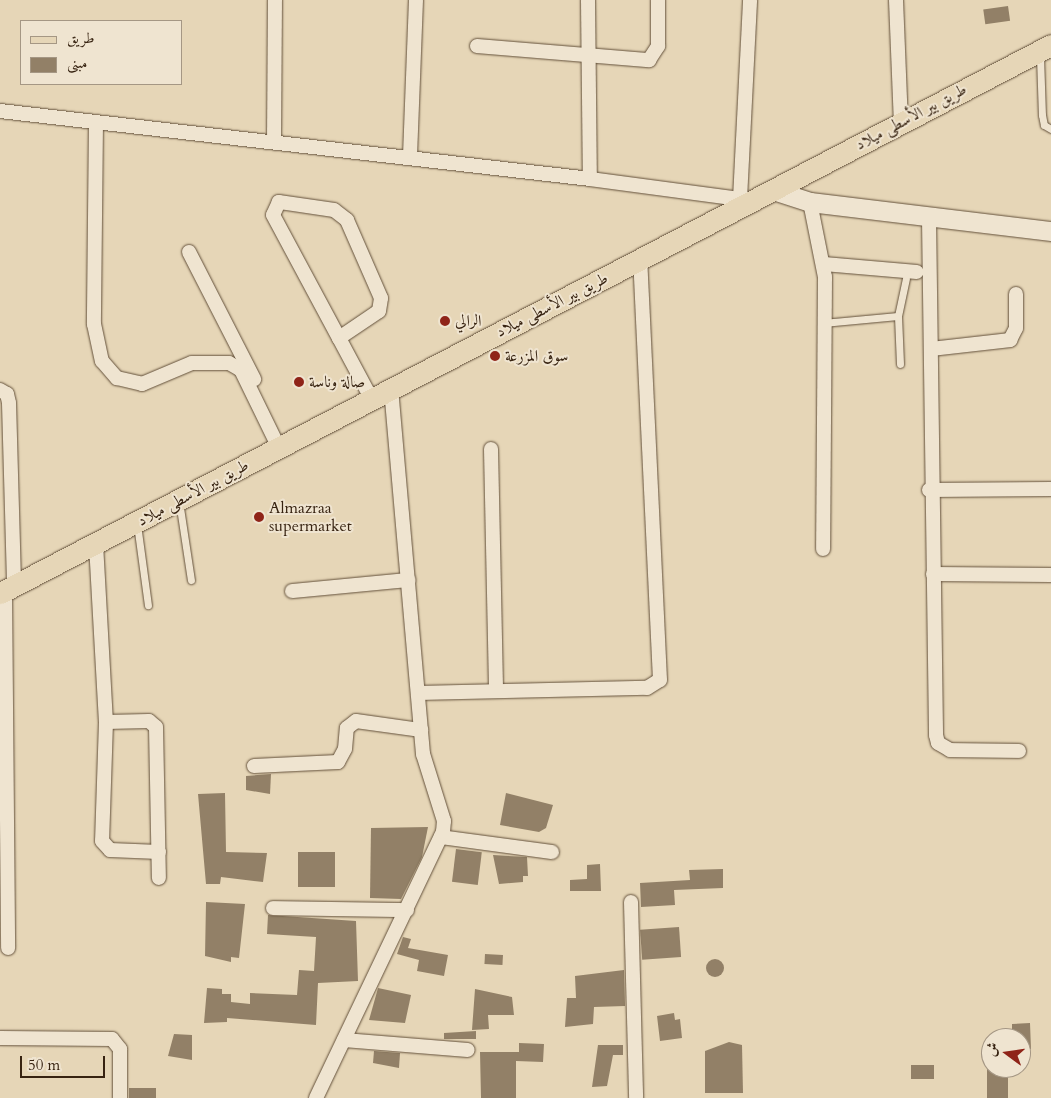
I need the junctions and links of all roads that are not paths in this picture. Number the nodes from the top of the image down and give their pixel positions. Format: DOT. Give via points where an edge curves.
graph roads {
  1 [pos="275,0"];
  2 [pos="416,0"];
  3 [pos="588,0"];
  4 [pos="658,0"];
  5 [pos="750,0"];
  6 [pos="896,0"];
  7 [pos="477,46"];
  8 [pos="1045,48"];
  9 [pos="589,55"];
  10 [pos="0,111"];
  11 [pos="96,122"];
  12 [pos="901,122"];
  13 [pos="1051,129"];
  14 [pos="274,141"];
  15 [pos="410,156"];
  16 [pos="590,179"];
  17 [pos="773,190"];
  18 [pos="743,202"];
  19 [pos="810,202"];
  20 [pos="929,218"];
  21 [pos="1051,231"];
  22 [pos="189,252"];
  23 [pos="640,260"];
  24 [pos="824,264"];
  25 [pos="911,275"];
  26 [pos="1016,294"];
  27 [pos="898,316"];
  28 [pos="823,323"];
  29 [pos="339,338"];
  30 [pos="931,349"];
  31 [pos="900,364"];
  32 [pos="391,387"];
  33 [pos="0,390"];
  34 [pos="370,398"];
  35 [pos="266,419"];
  36 [pos="279,448"];
  37 [pos="490,449"];
  38 [pos="1051,489"];
  39 [pos="929,490"];
  40 [pos="179,500"];
  41 [pos="137,522"];
  42 [pos="96,544"];
  43 [pos="823,549"];
  44 [pos="933,574"];
  45 [pos="1051,575"];
  46 [pos="191,580"];
  47 [pos="408,580"];
  48 [pos="7,590"];
  49 [pos="292,590"];
  50 [pos="148,605"];
  51 [pos="496,689"];
  52 [pos="418,692"];
  53 [pos="106,722"];
  54 [pos="421,730"];
  55 [pos="1019,751"];
  56 [pos="254,766"];
  57 [pos="441,837"];
  58 [pos="4,840"];
  59 [pos="159,852"];
  60 [pos="552,852"];
  61 [pos="159,878"];
  62 [pos="631,902"];
  63 [pos="273,908"];
  64 [pos="407,910"];
  65 [pos="8,948"];
  66 [pos="0,1038"];
  67 [pos="344,1040"];
  68 [pos="468,1050"];
  69 [pos="120,1098"];
  70 [pos="316,1098"];
  71 [pos="636,1098"];
  1 -- 14 [label="street"];
  2 -- 15 [label="street"];
  3 -- 9 [label="street"];
  4 -- 9 [label="street" via="654,58"];
  5 -- 18 [label="street"];
  6 -- 12 [label="street"];
  7 -- 9 [label="street"];
  8 -- 12 [label="main road, طريق بير الأسطى ميلاد"];
  8 -- 13 [label="lane" via="1042,115 1044,125"];
  9 -- 16 [label="street"];
  10 -- 11 [label="street"];
  11 -- 14 [label="street"];
  11 -- 35 [label="street" via="94,324 102,362 116,378 142,384 192,363 229,363 241,370"];
  12 -- 17 [label="main road, طريق بير الأسطى ميلاد"];
  14 -- 15 [label="street"];
  15 -- 16 [label="street"];
  16 -- 18 [label="street"];
  17 -- 18 [label="main road, طريق بير الأسطى ميلاد"];
  17 -- 19 [label="main road"];
  18 -- 23 [label="main road, طريق بير الأسطى ميلاد"];
  19 -- 20 [label="main road"];
  19 -- 24 [label="street"];
  20 -- 21 [label="main road"];
  20 -- 30 [label="street"];
  22 -- 35 [label="street" via="263,396"];
  23 -- 32 [label="main road, طريق بير الأسطى ميلاد"];
  23 -- 51 [label="street" via="660,680 648,688"];
  24 -- 25 [label="street"];
  24 -- 28 [label="street"];
  25 -- 27 [label="lane"];
  26 -- 30 [label="street" via="1016,328 1010,340"];
  27 -- 28 [label="lane"];
  27 -- 31 [label="lane"];
  28 -- 43 [label="street"];
  29 -- 29 [label="street" via="379,310 381,298 347,220 334,210 279,202 273,215"];
  29 -- 34 [label="street"];
  30 -- 39 [label="street"];
  32 -- 34 [label="main road, طريق بير الأسطى ميلاد"];
  32 -- 47 [label="street"];
  33 -- 48 [label="street" via="7,394 9,403"];
  34 -- 36 [label="main road, طريق بير الأسطى ميلاد"];
  35 -- 36 [label="street"];
  36 -- 40 [label="main road, طريق بير الأسطى ميلاد"];
  37 -- 51 [label="street"];
  38 -- 39 [label="street"];
  39 -- 44 [label="street"];
  40 -- 41 [label="main road, طريق بير الأسطى ميلاد"];
  40 -- 46 [label="lane"];
  41 -- 42 [label="main road, طريق بير الأسطى ميلاد"];
  41 -- 50 [label="lane"];
  42 -- 48 [label="main road, طريق بير الأسطى ميلاد"];
  42 -- 53 [label="street"];
  44 -- 45 [label="street"];
  44 -- 55 [label="street" via="938,744 950,750"];
  47 -- 49 [label="street"];
  47 -- 52 [label="street"];
  48 -- 58 [label="street"];
  51 -- 52 [label="street"];
  52 -- 54 [label="street"];
  53 -- 59 [label="street" via="149,721 156,726"];
  53 -- 59 [label="street" via="102,841 110,850"];
  54 -- 56 [label="street" via="356,722 347,728 345,749 338,762"];
  54 -- 57 [label="street" via="426,773 444,821"];
  57 -- 60 [label="street"];
  57 -- 64 [label="street"];
  58 -- 65 [label="street"];
  59 -- 61 [label="street"];
  62 -- 71 [label="street"];
  63 -- 64 [label="street"];
  64 -- 67 [label="street"];
  66 -- 69 [label="street" via="112,1039 120,1049"];
  67 -- 68 [label="street"];
  67 -- 70 [label="street"];
}
